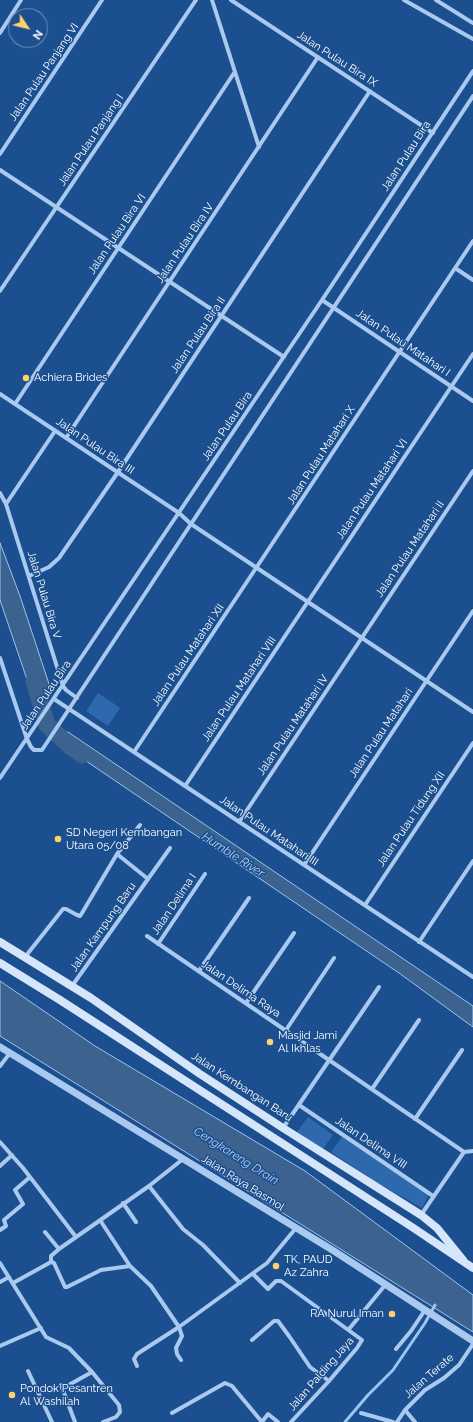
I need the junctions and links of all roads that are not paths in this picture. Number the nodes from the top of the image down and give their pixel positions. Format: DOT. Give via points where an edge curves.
graph roads {
  1 [pos="21,0"];
  2 [pos="102,0"];
  3 [pos="196,0"];
  4 [pos="212,0"];
  5 [pos="231,0"];
  6 [pos="404,0"];
  7 [pos="436,0"];
  8 [pos="473,23"];
  9 [pos="0,33"];
  10 [pos="473,39"];
  11 [pos="318,57"];
  12 [pos="473,71"];
  13 [pos="234,73"];
  14 [pos="370,91"];
  15 [pos="473,96"];
  16 [pos="433,133"];
  17 [pos="259,147"];
  18 [pos="0,154"];
  19 [pos="0,170"];
  20 [pos="57,207"];
  21 [pos="473,241"];
  22 [pos="118,248"];
  23 [pos="455,268"];
  24 [pos="473,280"];
  25 [pos="170,282"];
  26 [pos="0,291"];
  27 [pos="322,300"];
  28 [pos="334,308"];
  29 [pos="221,316"];
  30 [pos="400,352"];
  31 [pos="473,354"];
  32 [pos="284,357"];
  33 [pos="452,387"];
  34 [pos="0,394"];
  35 [pos="473,401"];
  36 [pos="15,404"];
  37 [pos="55,431"];
  38 [pos="66,438"];
  39 [pos="473,471"];
  40 [pos="118,472"];
  41 [pos="0,493"];
  42 [pos="6,504"];
  43 [pos="179,513"];
  44 [pos="191,524"];
  45 [pos="257,568"];
  46 [pos="29,576"];
  47 [pos="308,602"];
  48 [pos="473,611"];
  49 [pos="362,638"];
  50 [pos="0,658"];
  51 [pos="427,681"];
  52 [pos="63,686"];
  53 [pos="77,698"];
  54 [pos="54,699"];
  55 [pos="70,709"];
  56 [pos="473,712"];
  57 [pos="27,739"];
  58 [pos="473,743"];
  59 [pos="134,752"];
  60 [pos="0,778"];
  61 [pos="185,786"];
  62 [pos="239,822"];
  63 [pos="140,825"];
  64 [pos="170,848"];
  65 [pos="117,854"];
  66 [pos="473,861"];
  67 [pos="304,865"];
  68 [pos="206,874"];
  69 [pos="148,879"];
  70 [pos="249,898"];
  71 [pos="365,905"];
  72 [pos="294,933"];
  73 [pos="147,936"];
  74 [pos="0,942"];
  75 [pos="420,942"];
  76 [pos="158,944"];
  77 [pos="25,957"];
  78 [pos="334,958"];
  79 [pos="0,963"];
  80 [pos="199,971"];
  81 [pos="473,977"];
  82 [pos="72,986"];
  83 [pos="379,987"];
  84 [pos="246,1003"];
  85 [pos="420,1020"];
  86 [pos="286,1030"];
  87 [pos="0,1047"];
  88 [pos="462,1050"];
  89 [pos="10,1053"];
  90 [pos="330,1060"];
  91 [pos="0,1066"];
  92 [pos="372,1089"];
  93 [pos="299,1105"];
  94 [pos="415,1119"];
  95 [pos="283,1128"];
  96 [pos="0,1142"];
  97 [pos="468,1152"];
  98 [pos="12,1155"];
  99 [pos="183,1158"];
  100 [pos="0,1166"];
  101 [pos="30,1178"];
  102 [pos="149,1186"];
  103 [pos="433,1196"];
  104 [pos="123,1203"];
  105 [pos="421,1215"];
  106 [pos="100,1220"];
  107 [pos="136,1222"];
  108 [pos="296,1228"];
  109 [pos="0,1230"];
  110 [pos="45,1232"];
  111 [pos="76,1237"];
  112 [pos="59,1249"];
  113 [pos="463,1260"];
  114 [pos="51,1262"];
  115 [pos="0,1263"];
  116 [pos="130,1266"];
  117 [pos="473,1268"];
  118 [pos="253,1274"];
  119 [pos="9,1277"];
  120 [pos="0,1282"];
  121 [pos="13,1283"];
  122 [pos="240,1283"];
  123 [pos="386,1284"];
  124 [pos="427,1311"];
  125 [pos="179,1327"];
  126 [pos="41,1328"];
  127 [pos="349,1329"];
  128 [pos="252,1340"];
  129 [pos="473,1343"];
  130 [pos="0,1346"];
  131 [pos="396,1349"];
  132 [pos="181,1360"];
  133 [pos="137,1366"];
  134 [pos="28,1371"];
  135 [pos="92,1372"];
  136 [pos="329,1381"];
  137 [pos="62,1385"];
  138 [pos="67,1386"];
  139 [pos="405,1410"];
  140 [pos="172,1413"];
  141 [pos="361,1413"];
  142 [pos="52,1422"];
  143 [pos="75,1422"];
  144 [pos="103,1422"];
  145 [pos="262,1422"];
  146 [pos="278,1422"];
  147 [pos="291,1422"];
  148 [pos="393,1422"];
  149 [pos="397,1422"];
  150 [pos="415,1422"];
  1 -- 9 [label="street"];
  2 -- 18 [label="street, Jalan Pulau Panjang VI"];
  3 -- 20 [label="street, Jalan Pulau Panjang I"];
  4 -- 13 [label="street"];
  5 -- 11 [label="street, Jalan Pulau Bira IX"];
  6 -- 10 [label="street"];
  7 -- 8 [label="street"];
  11 -- 14 [label="street, Jalan Pulau Bira IX"];
  11 -- 17 [label="street, Jalan Pulau Bira IV"];
  12 -- 16 [label="street, Jalan Pulau Bira"];
  13 -- 17 [label="street"];
  13 -- 22 [label="street, Jalan Pulau Bira VI"];
  14 -- 16 [label="street, Jalan Pulau Bira IX"];
  14 -- 29 [label="street, Jalan Pulau Bira II"];
  15 -- 28 [label="street, Jalan Pulau Bira"];
  16 -- 27 [label="street, Jalan Pulau Bira"];
  17 -- 25 [label="street, Jalan Pulau Bira IV"];
  19 -- 20 [label="street"];
  20 -- 22 [label="street"];
  20 -- 26 [label="street, Jalan Pulau Panjang I"];
  21 -- 23 [label="street, Jalan Pulau Matahari X"];
  22 -- 25 [label="street"];
  22 -- 36 [label="street, Jalan Pulau Bira VI"];
  23 -- 24 [label="street"];
  23 -- 30 [label="street, Jalan Pulau Matahari X"];
  25 -- 29 [label="street"];
  25 -- 38 [label="street, Jalan Pulau Bira IV"];
  27 -- 28 [label="street, Jalan Pulau Matahari I"];
  27 -- 32 [label="street, Jalan Pulau Bira"];
  28 -- 30 [label="street, Jalan Pulau Matahari I"];
  28 -- 44 [label="street, Jalan Pulau Bira"];
  29 -- 32 [label="street"];
  29 -- 40 [label="street, Jalan Pulau Bira II"];
  30 -- 33 [label="street, Jalan Pulau Matahari I"];
  30 -- 45 [label="street, Jalan Pulau Matahari X"];
  31 -- 33 [label="street, Jalan Pulau Matahari VI"];
  32 -- 43 [label="street, Jalan Pulau Bira"];
  33 -- 35 [label="street, Jalan Pulau Matahari I"];
  33 -- 47 [label="street, Jalan Pulau Matahari VI"];
  34 -- 36 [label="street, Jalan Pulau Bira III"];
  36 -- 37 [label="street, Jalan Pulau Bira III"];
  37 -- 38 [label="street, Jalan Pulau Bira III"];
  37 -- 42 [label="street"];
  38 -- 40 [label="street, Jalan Pulau Bira III"];
  39 -- 49 [label="street, Jalan Pulau Matahari II"];
  40 -- 43 [label="street, Jalan Pulau Bira III"];
  40 -- 46 [label="street, Jalan Pulau Bira II" via="59,558 49,567"];
  41 -- 42 [label="street, Jalan Pulau Bira V"];
  42 -- 46 [label="street, Jalan Pulau Bira V"];
  43 -- 44 [label="street"];
  43 -- 52 [label="street, Jalan Pulau Bira"];
  44 -- 45 [label="street"];
  44 -- 53 [label="street, Jalan Pulau Bira"];
  45 -- 47 [label="street"];
  45 -- 59 [label="street, Jalan Pulau Matahari XII"];
  46 -- 52 [label="street, Jalan Pulau Bira V"];
  47 -- 49 [label="street"];
  47 -- 61 [label="street, Jalan Pulau Matahari VIII"];
  48 -- 51 [label="street, Jalan Pulau Matahari"];
  49 -- 51 [label="street"];
  49 -- 62 [label="street, Jalan Pulau Matahari IV"];
  50 -- 57 [label="street"];
  51 -- 56 [label="street"];
  51 -- 67 [label="street, Jalan Pulau Matahari"];
  52 -- 53 [label="street"];
  52 -- 54 [label="street, Jalan Pulau Bira"];
  53 -- 55 [label="street, Jalan Pulau Bira"];
  54 -- 55 [label="street, Jalan Pulau Matahari III"];
  54 -- 57 [label="street, Jalan Pulau Bira"];
  55 -- 57 [label="street, Jalan Pulau Bira" via="42,750 34,750"];
  55 -- 59 [label="street, Jalan Pulau Matahari III"];
  57 -- 60 [label="street"];
  58 -- 71 [label="street, Jalan Pulau Tidung XII"];
  59 -- 61 [label="street, Jalan Pulau Matahari III"];
  61 -- 62 [label="street, Jalan Pulau Matahari III"];
  62 -- 67 [label="street, Jalan Pulau Matahari III"];
  63 -- 65 [label="street"];
  64 -- 69 [label="street, Jalan Kampung Baru"];
  65 -- 69 [label="street, Jalan Kampung Baru"];
  65 -- 77 [label="street" via="80,916 63,909"];
  66 -- 75 [label="street"];
  67 -- 71 [label="street, Jalan Pulau Matahari III"];
  68 -- 76 [label="street, Jalan Delima I"];
  69 -- 82 [label="street, Jalan Kampung Baru"];
  70 -- 80 [label="street"];
  71 -- 75 [label="street, Jalan Pulau Matahari III"];
  72 -- 84 [label="street"];
  73 -- 76 [label="street, Jalan Delima Raya"];
  74 -- 77 [label="main road, Jalan Kembangan Baru"];
  75 -- 81 [label="street, Jalan Pulau Matahari III"];
  76 -- 80 [label="street, Jalan Delima Raya"];
  77 -- 82 [label="main road, Jalan Kembangan Baru"];
  78 -- 86 [label="street"];
  79 -- 113 [label="main road, Jalan Kembangan Baru"];
  80 -- 84 [label="street, Jalan Delima Raya"];
  82 -- 95 [label="main road, Jalan Kembangan Baru"];
  83 -- 90 [label="street"];
  84 -- 86 [label="street, Jalan Delima Raya"];
  85 -- 92 [label="street"];
  86 -- 90 [label="street, Jalan Delima Raya"];
  87 -- 89 [label="street, Jalan Raya Basmol"];
  88 -- 94 [label="street"];
  89 -- 91 [label="street"];
  89 -- 99 [label="street, Jalan Raya Basmol"];
  90 -- 92 [label="street, Jalan Delima Raya"];
  90 -- 93 [label="street"];
  92 -- 94 [label="street, Jalan Delima Raya"];
  93 -- 95 [label="street"];
  93 -- 103 [label="street, Jalan Delima VIII"];
  94 -- 97 [label="street, Jalan Delima Raya"];
  95 -- 105 [label="main road, Jalan Kembangan Baru"];
  96 -- 98 [label="street"];
  97 -- 103 [label="street"];
  98 -- 100 [label="street"];
  98 -- 101 [label="street"];
  99 -- 102 [label="street"];
  99 -- 108 [label="street, Jalan Raya Basmol"];
  101 -- 109 [label="street" via="15,1190 23,1204 4,1220 6,1226"];
  101 -- 111 [label="street"];
  102 -- 104 [label="street"];
  102 -- 122 [label="street" via="183,1229"];
  103 -- 105 [label="street"];
  104 -- 106 [label="street"];
  104 -- 107 [label="street"];
  105 -- 113 [label="main road, Jalan Kembangan Baru" via="437,1228"];
  106 -- 111 [label="street"];
  106 -- 116 [label="street"];
  108 -- 118 [label="street" via="267,1264"];
  108 -- 123 [label="street, Jalan Raya Basmol"];
  110 -- 112 [label="street"];
  111 -- 112 [label="street"];
  112 -- 114 [label="street" via="50,1256"];
  113 -- 117 [label="main road, Jalan Kembangan Baru"];
  114 -- 116 [label="street" via="54,1263 65,1287 101,1270"];
  114 -- 121 [label="street"];
  115 -- 119 [label="street"];
  116 -- 125 [label="street" via="151,1286"];
  118 -- 122 [label="street"];
  118 -- 127 [label="street" via="268,1289 276,1281 281,1281"];
  119 -- 120 [label="street"];
  119 -- 121 [label="street"];
  121 -- 126 [label="street"];
  122 -- 125 [label="street"];
  123 -- 124 [label="street, Jalan Raya Basmol"];
  123 -- 127 [label="street, Jalan Palding Jaya"];
  124 -- 129 [label="street, Jalan Raya Basmol"];
  124 -- 131 [label="street"];
  125 -- 132 [label="street" via="182,1336 176,1354"];
  125 -- 133 [label="street" via="137,1354 134,1359"];
  126 -- 130 [label="street"];
  126 -- 135 [label="street" via="46,1337 69,1348"];
  127 -- 136 [label="street, Jalan Palding Jaya" via="361,1338 361,1342"];
  128 -- 136 [label="street" via="274,1321 278,1321 310,1367"];
  129 -- 139 [label="street, Jalan Terate" via="459,1365 425,1390"];
  134 -- 142 [label="street"];
  135 -- 138 [label="street"];
  135 -- 144 [label="street" via="119,1405 120,1412 116,1417"];
  136 -- 147 [label="street, Jalan Palding Jaya"];
  137 -- 143 [label="street"];
  139 -- 149 [label="street, Jalan Terate"];
  139 -- 150 [label="street"];
  140 -- 145 [label="street" via="225,1383 232,1386"];
  141 -- 148 [label="street"];
  145 -- 146 [label="street" via="268,1414"];
}
